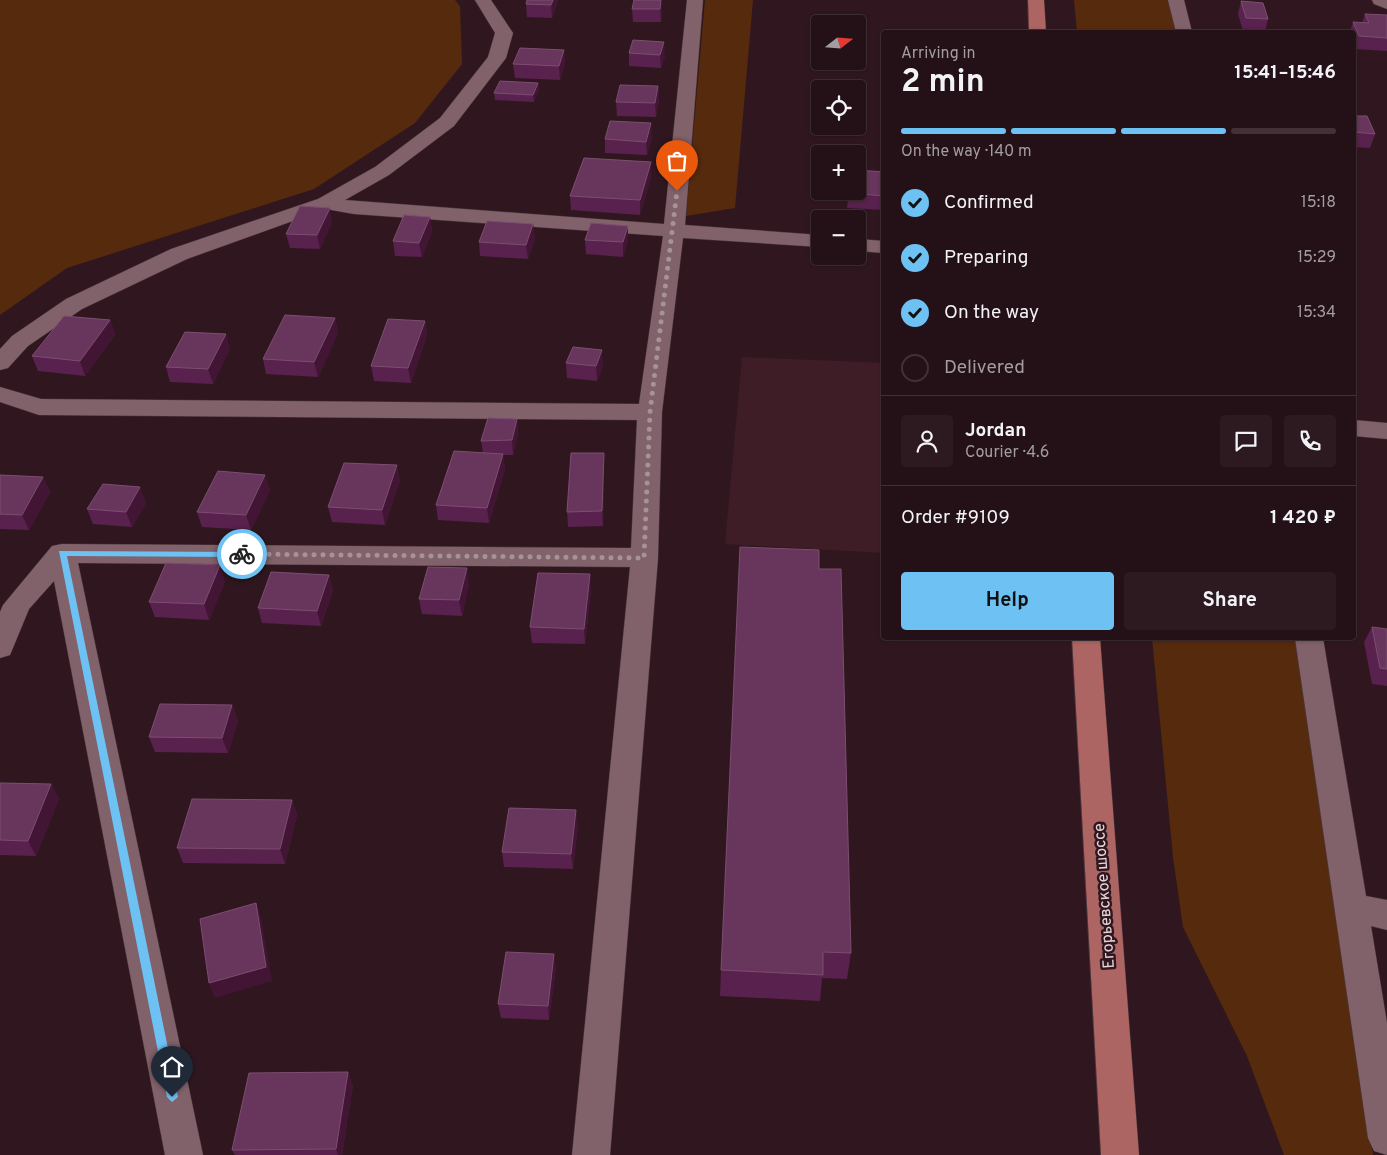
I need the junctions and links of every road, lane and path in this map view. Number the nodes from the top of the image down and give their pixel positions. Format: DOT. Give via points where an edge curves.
graph roads {
  1 [pos="484,0"];
  2 [pos="695,0"];
  3 [pos="1036,0"];
  4 [pos="1176,0"];
  5 [pos="1380,0"];
  6 [pos="1387,4"];
  7 [pos="1038,30"];
  8 [pos="1184,30"];
  9 [pos="325,203"];
  10 [pos="674,229"];
  11 [pos="811,240"];
  12 [pos="866,245"];
  13 [pos="881,247"];
  14 [pos="0,363"];
  15 [pos="0,394"];
  16 [pos="650,412"];
  17 [pos="1356,428"];
  18 [pos="1387,431"];
  19 [pos="62,553"];
  20 [pos="644,558"];
  21 [pos="1086,640"];
  22 [pos="1309,640"];
  23 [pos="0,647"];
  24 [pos="1352,908"];
  25 [pos="1387,915"];
  26 [pos="1387,1138"];
  27 [pos="184,1155"];
  28 [pos="591,1155"];
  29 [pos="1120,1155"];
  1 -- 9 [label="street" via="504,33 498,58 447,122 382,171"];
  2 -- 10 [label="street"];
  3 -- 7 [label="main road"];
  4 -- 8 [label="street"];
  5 -- 6 [label="street"];
  9 -- 10 [label="street" via="354,208"];
  9 -- 14 [label="street" via="178,254 74,304 20,341"];
  10 -- 11 [label="street"];
  10 -- 16 [label="street"];
  12 -- 13 [label="street"];
  15 -- 16 [label="street" via="39,408"];
  16 -- 20 [label="street"];
  17 -- 18 [label="street"];
  19 -- 20 [label="street"];
  19 -- 23 [label="street" via="17,606"];
  19 -- 27 [label="street"];
  20 -- 28 [label="street"];
  21 -- 29 [label="main road, Егорьевское шоссе"];
  22 -- 24 [label="street"];
  24 -- 25 [label="street"];
  24 -- 26 [label="street"];
}
